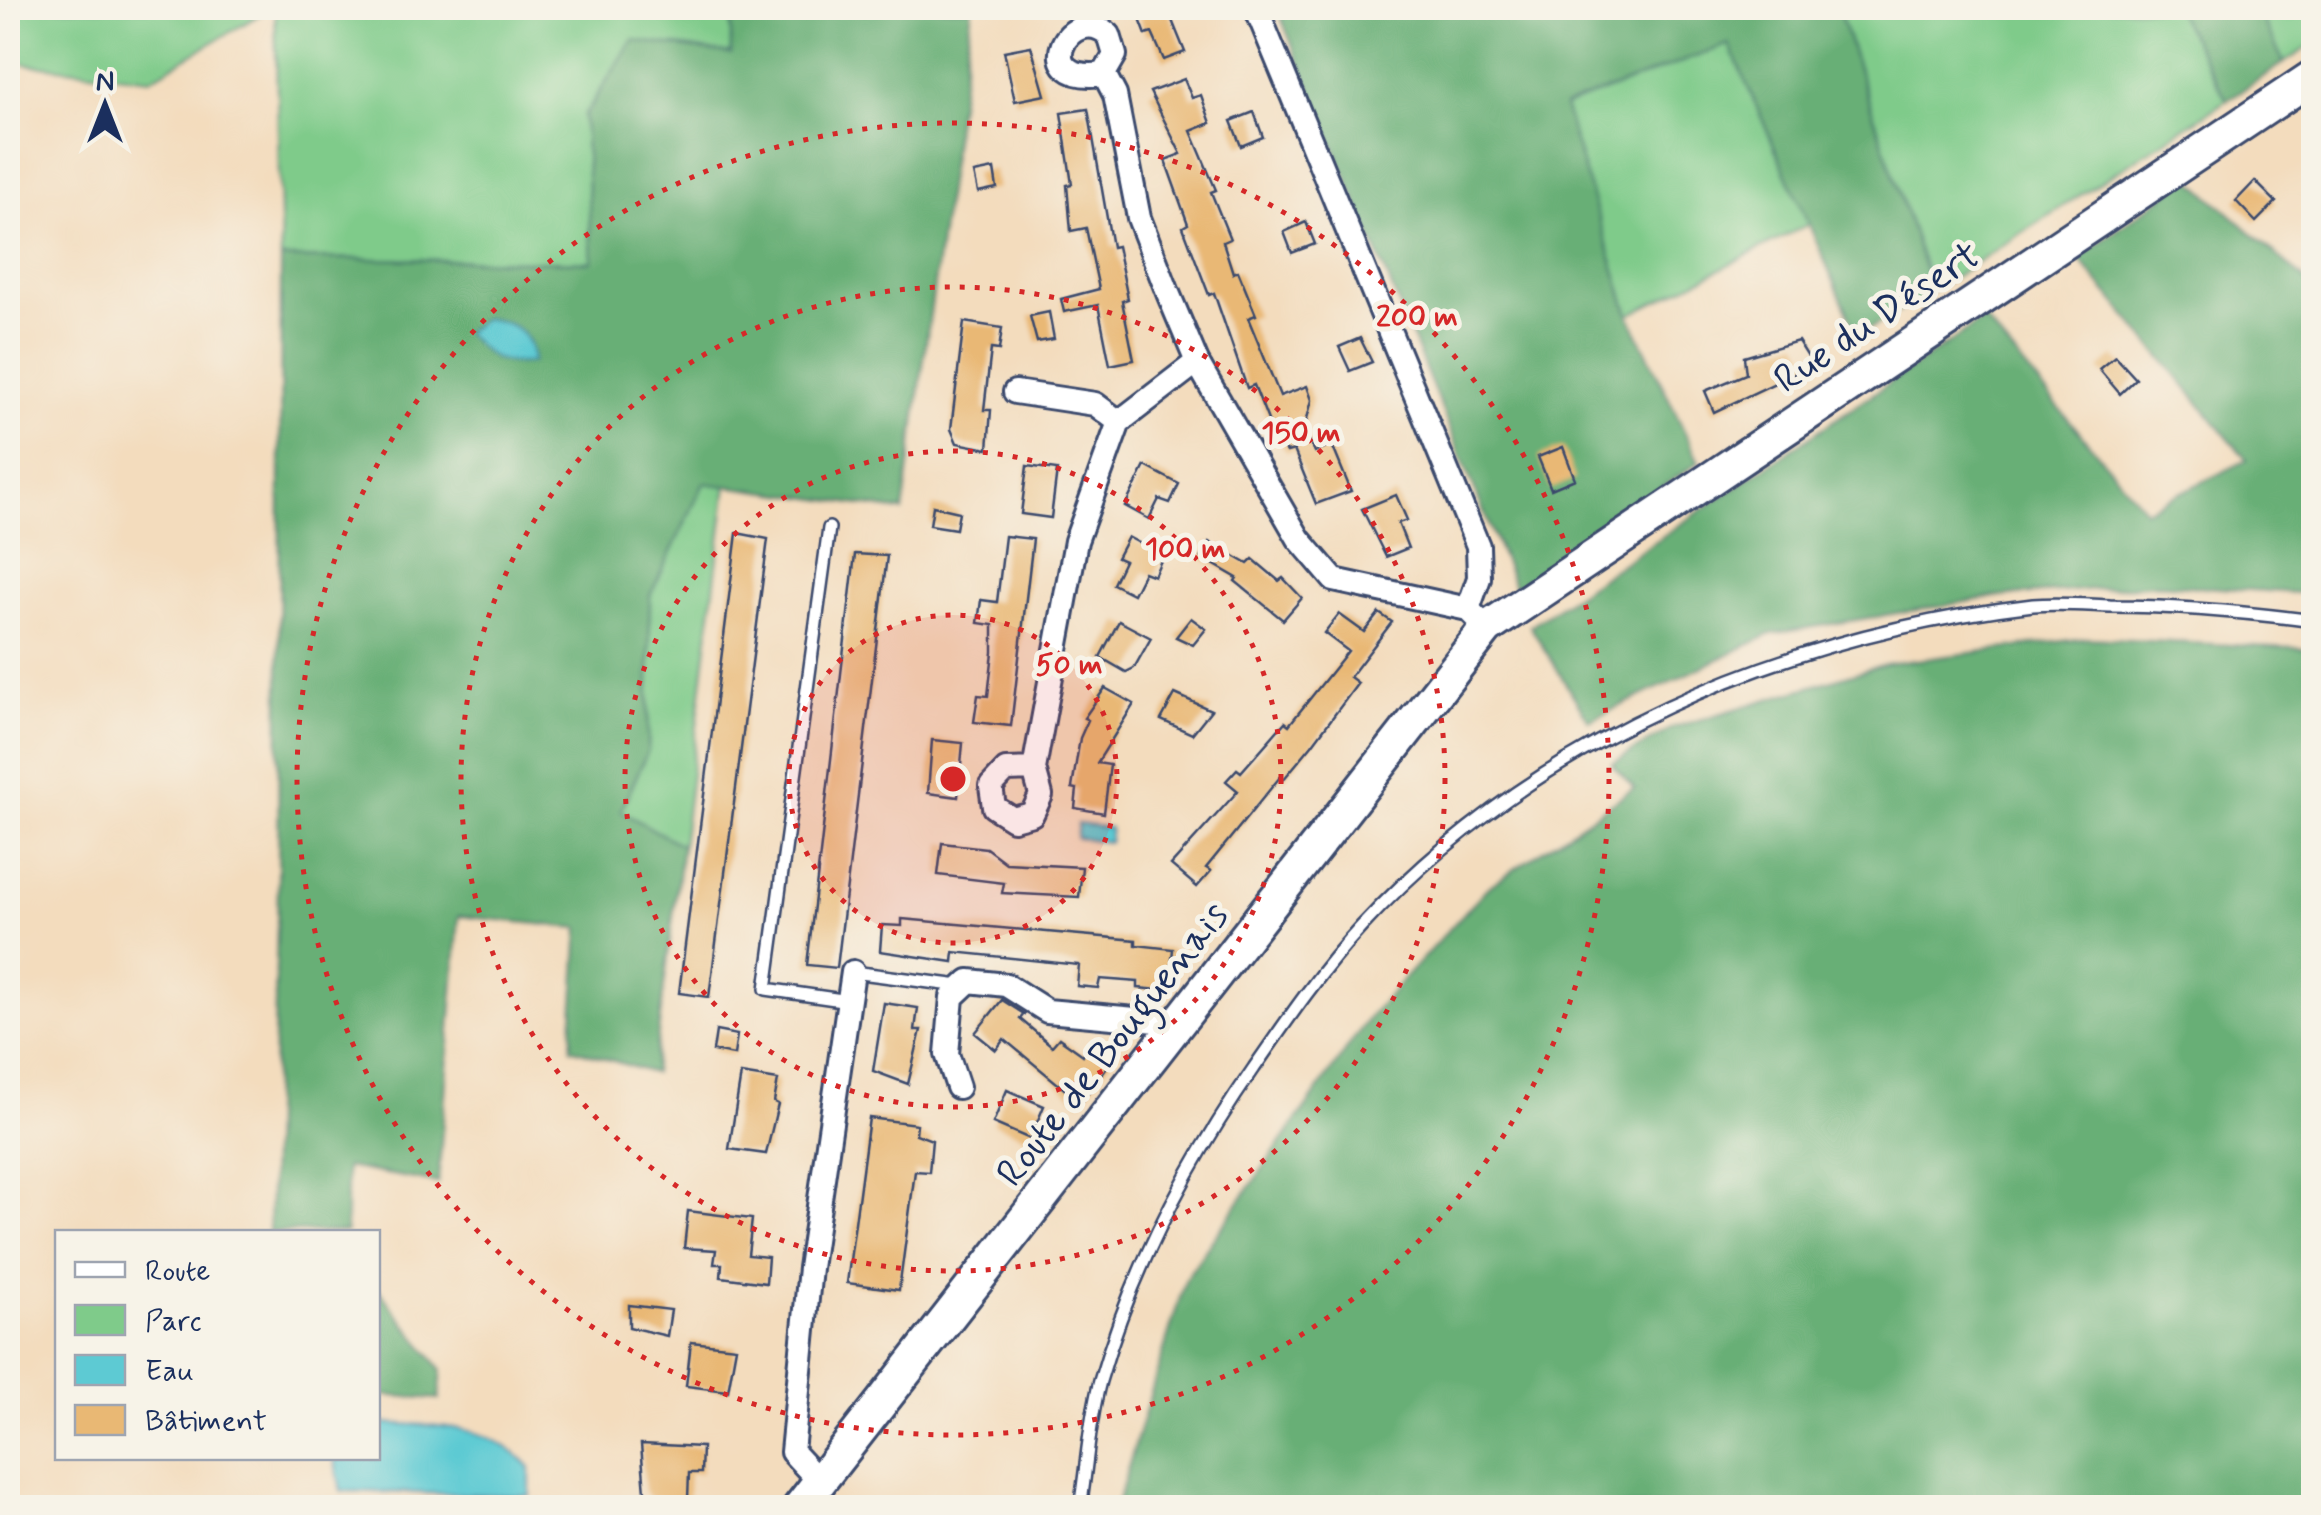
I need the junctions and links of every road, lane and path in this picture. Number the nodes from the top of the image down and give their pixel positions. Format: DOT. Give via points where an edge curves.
graph roads {
  1 [pos="1256,8"];
  2 [pos="1104,74"];
  3 [pos="2314,76"];
  4 [pos="1197,362"];
  5 [pos="1015,392"];
  6 [pos="1120,422"];
  7 [pos="830,528"];
  8 [pos="1478,618"];
  9 [pos="2314,620"];
  10 [pos="1034,769"];
  11 [pos="852,972"];
  12 [pos="960,986"];
  13 [pos="849,1001"];
  14 [pos="1173,1030"];
  15 [pos="958,1087"];
  16 [pos="819,1481"];
  17 [pos="799,1508"];
  18 [pos="1080,1508"];
  1 -- 8 [label="street" via="1478,546"];
  2 -- 4 [label="street" via="1115,95 1138,218"];
  3 -- 8 [label="street, Rue du Désert"];
  4 -- 6 [label="street"];
  4 -- 8 [label="street" via="1262,481 1319,567 1354,588 1433,599"];
  5 -- 6 [label="street" via="1096,404"];
  6 -- 10 [label="street" via="1076,541"];
  7 -- 13 [label="lane" via="766,989"];
  8 -- 14 [label="street, Route de Bouguenais"];
  9 -- 18 [label="lane" via="2204,607 2036,605 1845,638 1684,698 1558,763 1498,806 1361,926 1222,1114 1139,1272 1099,1384"];
  11 -- 12 [label="lane"];
  11 -- 13 [label="street"];
  12 -- 14 [label="street" via="981,980 1048,1010 1157,1022"];
  12 -- 15 [label="street" via="952,997 948,1054"];
  13 -- 16 [label="street" via="810,1268 792,1452"];
  14 -- 16 [label="street, Route de Bouguenais"];
  16 -- 17 [label="street, Route de Bouguenais"];
}
